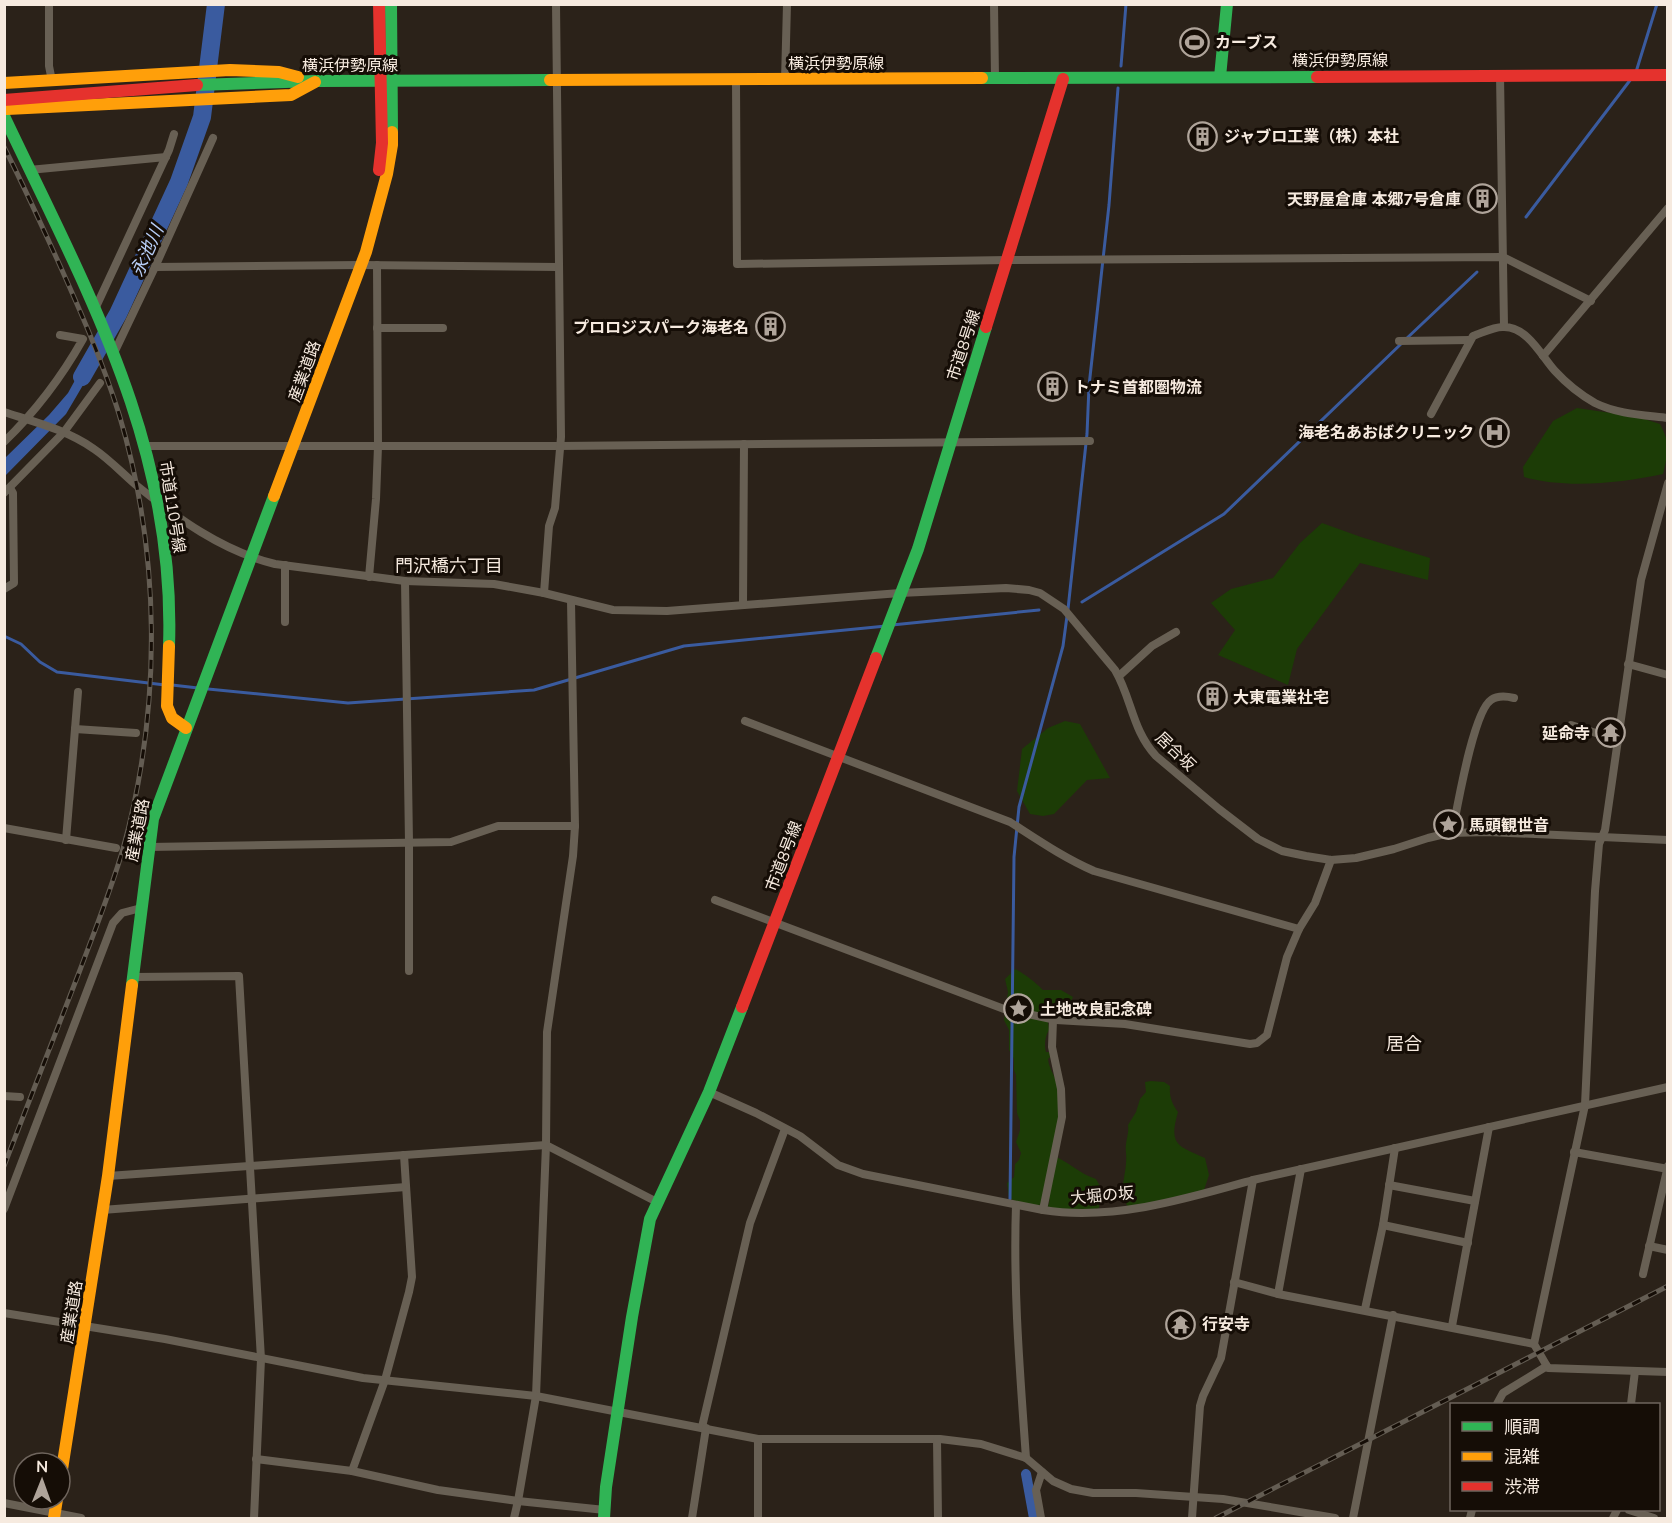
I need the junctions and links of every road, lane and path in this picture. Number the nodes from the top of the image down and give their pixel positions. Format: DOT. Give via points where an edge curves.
graph roads {
  1 [pos="49,4"];
  2 [pos="379,4"];
  3 [pos="391,4"];
  4 [pos="556,4"];
  5 [pos="787,4"];
  6 [pos="994,4"];
  7 [pos="1227,4"];
  8 [pos="1500,75"];
  9 [pos="1668,75"];
  10 [pos="1220,78"];
  11 [pos="995,79"];
  12 [pos="1063,79"];
  13 [pos="785,80"];
  14 [pos="52,81"];
  15 [pos="316,81"];
  16 [pos="386,81"];
  17 [pos="736,81"];
  18 [pos="556,82"];
  19 [pos="4,83"];
  20 [pos="4,100"];
  21 [pos="4,109"];
  22 [pos="4,116"];
  23 [pos="174,134"];
  24 [pos="213,138"];
  25 [pos="166,157"];
  26 [pos="29,170"];
  27 [pos="1668,208"];
  28 [pos="1503,257"];
  29 [pos="1008,260"];
  30 [pos="361,265"];
  31 [pos="377,265"];
  32 [pos="155,267"];
  33 [pos="558,267"];
  34 [pos="1591,301"];
  35 [pos="97,312"];
  36 [pos="1504,326"];
  37 [pos="377,328"];
  38 [pos="443,328"];
  39 [pos="60,335"];
  40 [pos="1470,340"];
  41 [pos="1399,342"];
  42 [pos="113,351"];
  43 [pos="1543,356"];
  44 [pos="100,383"];
  45 [pos="4,412"];
  46 [pos="1431,414"];
  47 [pos="1668,418"];
  48 [pos="29,420"];
  49 [pos="61,431"];
  50 [pos="1087,441"];
  51 [pos="4,442"];
  52 [pos="949,442"];
  53 [pos="744,444"];
  54 [pos="146,446"];
  55 [pos="293,446"];
  56 [pos="378,446"];
  57 [pos="561,446"];
  58 [pos="1668,483"];
  59 [pos="7,490"];
  60 [pos="158,502"];
  61 [pos="250,556"];
  62 [pos="285,565"];
  63 [pos="369,577"];
  64 [pos="405,580"];
  65 [pos="4,589"];
  66 [pos="544,593"];
  67 [pos="900,593"];
  68 [pos="571,601"];
  69 [pos="743,605"];
  70 [pos="285,622"];
  71 [pos="1176,632"];
  72 [pos="1628,664"];
  73 [pos="1117,673"];
  74 [pos="1668,675"];
  75 [pos="78,692"];
  76 [pos="1514,698"];
  77 [pos="745,721"];
  78 [pos="1571,725"];
  79 [pos="186,728"];
  80 [pos="75,729"];
  81 [pos="136,733"];
  82 [pos="1618,741"];
  83 [pos="838,756"];
  84 [pos="575,826"];
  85 [pos="4,828"];
  86 [pos="1452,834"];
  87 [pos="1602,838"];
  88 [pos="66,840"];
  89 [pos="1668,840"];
  90 [pos="409,843"];
  91 [pos="148,847"];
  92 [pos="116,848"];
  93 [pos="1331,860"];
  94 [pos="715,900"];
  95 [pos="141,908"];
  96 [pos="776,921"];
  97 [pos="1299,929"];
  98 [pos="409,971"];
  99 [pos="133,977"];
  100 [pos="1053,1020"];
  101 [pos="1668,1087"];
  102 [pos="710,1092"];
  103 [pos="4,1096"];
  104 [pos="20,1097"];
  105 [pos="1585,1105"];
  106 [pos="1489,1126"];
  107 [pos="785,1129"];
  108 [pos="546,1145"];
  109 [pos="1395,1148"];
  110 [pos="1574,1152"];
  111 [pos="404,1155"];
  112 [pos="250,1166"];
  113 [pos="1667,1168"];
  114 [pos="1301,1170"];
  115 [pos="108,1176"];
  116 [pos="1253,1180"];
  117 [pos="1389,1185"];
  118 [pos="406,1187"];
  119 [pos="252,1199"];
  120 [pos="1475,1201"];
  121 [pos="657,1202"];
  122 [pos="1016,1204"];
  123 [pos="4,1209"];
  124 [pos="102,1210"];
  125 [pos="1043,1210"];
  126 [pos="1383,1225"];
  127 [pos="1468,1243"];
  128 [pos="1650,1246"];
  129 [pos="1668,1250"];
  130 [pos="1643,1274"];
  131 [pos="1234,1282"];
  132 [pos="1278,1294"];
  133 [pos="1365,1309"];
  134 [pos="4,1313"];
  135 [pos="1394,1315"];
  136 [pos="1452,1326"];
  137 [pos="85,1327"];
  138 [pos="1534,1344"];
  139 [pos="261,1359"];
  140 [pos="1547,1366"];
  141 [pos="1635,1371"];
  142 [pos="1668,1372"];
  143 [pos="385,1380"];
  144 [pos="536,1396"];
  145 [pos="1498,1403"];
  146 [pos="1631,1403"];
  147 [pos="617,1413"];
  148 [pos="704,1427"];
  149 [pos="758,1439"];
  150 [pos="937,1439"];
  151 [pos="65,1451"];
  152 [pos="1026,1458"];
  153 [pos="256,1459"];
  154 [pos="352,1471"];
  155 [pos="1042,1472"];
  156 [pos="1193,1497"];
  157 [pos="518,1501"];
  158 [pos="4,1503"];
  159 [pos="1634,1511"];
  160 [pos="604,1514"];
  161 [pos="55,1516"];
  162 [pos="81,1518"];
  163 [pos="254,1518"];
  164 [pos="514,1518"];
  165 [pos="692,1518"];
  166 [pos="758,1518"];
  167 [pos="938,1518"];
  168 [pos="1041,1518"];
  169 [pos="1192,1518"];
  170 [pos="1335,1518"];
  171 [pos="1353,1518"];
  172 [pos="1653,1518"];
  1 -- 14 [label="street"];
  2 -- 16 [label="main road"];
  3 -- 16 [label="main road"];
  4 -- 18 [label="street"];
  5 -- 13 [label="street"];
  6 -- 11 [label="street"];
  7 -- 10 [label="main road"];
  8 -- 9 [label="main road, 横浜伊勢原線"];
  8 -- 10 [label="main road, 横浜伊勢原線"];
  8 -- 28 [label="street"];
  10 -- 12 [label="main road, 横浜伊勢原線"];
  11 -- 12 [label="main road, 横浜伊勢原線"];
  11 -- 13 [label="main road, 横浜伊勢原線"];
  12 -- 29 [label="main road, 市道8号線"];
  13 -- 17 [label="main road, 横浜伊勢原線"];
  14 -- 15 [label="main road" via="230,70 279,72"];
  14 -- 19 [label="main road"];
  15 -- 16 [label="main road, 横浜伊勢原線"];
  15 -- 20 [label="main road, 横浜伊勢原線" via="226,83"];
  15 -- 21 [label="main road" via="291,95"];
  16 -- 18 [label="main road, 横浜伊勢原線"];
  16 -- 30 [label="main road, 産業道路" via="376,217"];
  17 -- 18 [label="main road, 横浜伊勢原線"];
  17 -- 29 [label="street" via="737,264"];
  18 -- 33 [label="street"];
  22 -- 26 [label="main road"];
  23 -- 25 [label="street"];
  24 -- 32 [label="street"];
  25 -- 26 [label="street"];
  25 -- 35 [label="street"];
  26 -- 35 [label="main road"];
  27 -- 34 [label="street"];
  28 -- 29 [label="street"];
  28 -- 34 [label="street"];
  28 -- 36 [label="street"];
  29 -- 52 [label="main road, 市道8号線"];
  30 -- 31 [label="street"];
  30 -- 32 [label="street"];
  30 -- 55 [label="main road, 産業道路"];
  31 -- 33 [label="street"];
  31 -- 37 [label="street"];
  32 -- 42 [label="street"];
  33 -- 57 [label="street"];
  34 -- 43 [label="street"];
  35 -- 42 [label="main road, 市道110号線"];
  36 -- 40 [label="street"];
  36 -- 43 [label="street" via="1522,334"];
  37 -- 38 [label="street"];
  37 -- 56 [label="street"];
  39 -- 48 [label="street" via="83,339"];
  40 -- 41 [label="street"];
  40 -- 46 [label="street"];
  42 -- 54 [label="main road, 市道110号線"];
  43 -- 47 [label="street" via="1568,384 1596,403"];
  44 -- 49 [label="street"];
  45 -- 48 [label="street"];
  48 -- 49 [label="street"];
  48 -- 51 [label="street"];
  49 -- 59 [label="street"];
  49 -- 60 [label="street" via="93,449"];
  50 -- 52 [label="street"];
  52 -- 53 [label="street"];
  52 -- 67 [label="main road, 市道8号線" via="918,549"];
  53 -- 57 [label="street"];
  53 -- 69 [label="street"];
  54 -- 55 [label="street"];
  54 -- 60 [label="main road, 市道110号線"];
  55 -- 56 [label="street"];
  55 -- 61 [label="main road, 産業道路"];
  56 -- 57 [label="street"];
  56 -- 63 [label="street"];
  57 -- 66 [label="street"];
  58 -- 72 [label="street" via="1641,580"];
  59 -- 65 [label="street" via="13,493 14,583"];
  60 -- 61 [label="street" via="215,541"];
  60 -- 79 [label="main road, 市道110号線" via="170,624 167,706 172,718"];
  61 -- 62 [label="street"];
  61 -- 79 [label="main road, 産業道路"];
  62 -- 63 [label="street"];
  62 -- 70 [label="street"];
  63 -- 64 [label="street"];
  64 -- 66 [label="street" via="494,584"];
  64 -- 90 [label="street"];
  66 -- 68 [label="street"];
  67 -- 69 [label="street"];
  67 -- 73 [label="street" via="1029,590 1058,604 1072,617"];
  67 -- 83 [label="main road, 市道8号線"];
  68 -- 69 [label="street" via="613,610 667,611"];
  68 -- 84 [label="street"];
  71 -- 73 [label="street"];
  72 -- 74 [label="street"];
  72 -- 82 [label="street"];
  73 -- 93 [label="street, 居合坂" via="1135,723 1156,756 1251,834 1274,848"];
  75 -- 80 [label="street"];
  76 -- 86 [label="street" via="1499,696 1488,702 1472,742"];
  77 -- 83 [label="street"];
  78 -- 82 [label="street"];
  79 -- 91 [label="main road, 産業道路" via="156,808"];
  80 -- 81 [label="street"];
  80 -- 88 [label="street"];
  82 -- 87 [label="street"];
  83 -- 96 [label="main road, 市道8号線"];
  83 -- 97 [label="street" via="1017,827 1094,872"];
  84 -- 90 [label="street" via="498,826 451,842"];
  84 -- 108 [label="street" via="548,1022"];
  85 -- 88 [label="street"];
  86 -- 87 [label="street, 居合坂"];
  86 -- 93 [label="street, 居合坂" via="1365,856"];
  87 -- 89 [label="street, 居合坂"];
  87 -- 105 [label="street" via="1595,891"];
  88 -- 92 [label="street"];
  90 -- 91 [label="street"];
  90 -- 98 [label="street"];
  91 -- 95 [label="main road, 産業道路"];
  93 -- 97 [label="street" via="1315,903"];
  94 -- 96 [label="street"];
  95 -- 99 [label="main road, 産業道路"];
  95 -- 123 [label="street" via="122,914 113,923"];
  96 -- 100 [label="street" via="1013,1011"];
  96 -- 102 [label="main road, 市道8号線"];
  97 -- 100 [label="street" via="1287,957 1267,1035 1257,1043 1125,1024"];
  99 -- 112 [label="street" via="239,976"];
  99 -- 115 [label="main road, 産業道路"];
  100 -- 125 [label="street" via="1052,1047 1062,1117"];
  101 -- 105 [label="street, 大堀の坂"];
  102 -- 107 [label="street, 大堀の坂"];
  102 -- 121 [label="main road, 市道8号線"];
  103 -- 104 [label="street"];
  105 -- 106 [label="street, 大堀の坂"];
  105 -- 110 [label="street"];
  106 -- 109 [label="street, 大堀の坂"];
  106 -- 120 [label="street"];
  107 -- 122 [label="street, 大堀の坂" via="838,1165 863,1174"];
  107 -- 148 [label="street" via="750,1223"];
  108 -- 111 [label="street"];
  108 -- 121 [label="street"];
  108 -- 144 [label="street"];
  109 -- 114 [label="street, 大堀の坂"];
  109 -- 117 [label="street"];
  110 -- 113 [label="street"];
  110 -- 138 [label="street"];
  111 -- 112 [label="street"];
  111 -- 118 [label="street"];
  112 -- 115 [label="street"];
  112 -- 119 [label="street"];
  113 -- 128 [label="street"];
  114 -- 116 [label="street, 大堀の坂"];
  114 -- 132 [label="street"];
  115 -- 124 [label="main road, 産業道路"];
  116 -- 125 [label="street, 大堀の坂" via="1192,1198 1088,1213"];
  116 -- 131 [label="street"];
  117 -- 120 [label="street"];
  117 -- 126 [label="street"];
  118 -- 119 [label="street"];
  118 -- 143 [label="street" via="411,1277"];
  119 -- 124 [label="street"];
  119 -- 139 [label="street"];
  120 -- 127 [label="street"];
  121 -- 147 [label="main road, 市道8号線" via="648,1230"];
  122 -- 125 [label="street, 大堀の坂"];
  122 -- 152 [label="street" via="1016,1314"];
  124 -- 137 [label="main road, 産業道路"];
  126 -- 127 [label="street"];
  126 -- 133 [label="street"];
  127 -- 136 [label="street"];
  128 -- 129 [label="street"];
  128 -- 130 [label="street"];
  131 -- 132 [label="street"];
  131 -- 156 [label="street" via="1221,1358 1200,1406"];
  132 -- 133 [label="street"];
  133 -- 135 [label="street"];
  134 -- 137 [label="street"];
  135 -- 136 [label="street"];
  135 -- 171 [label="street"];
  136 -- 138 [label="street"];
  137 -- 139 [label="street"];
  137 -- 151 [label="main road, 産業道路"];
  138 -- 140 [label="street"];
  139 -- 143 [label="street"];
  139 -- 153 [label="street"];
  140 -- 141 [label="street"];
  140 -- 145 [label="street" via="1503,1394"];
  141 -- 142 [label="street"];
  141 -- 146 [label="street"];
  143 -- 144 [label="street"];
  143 -- 154 [label="street"];
  144 -- 147 [label="street"];
  144 -- 157 [label="street"];
  147 -- 148 [label="street"];
  147 -- 160 [label="main road, 市道8号線"];
  148 -- 149 [label="street"];
  148 -- 165 [label="street"];
  149 -- 150 [label="street"];
  149 -- 166 [label="street"];
  150 -- 152 [label="street" via="981,1444"];
  150 -- 167 [label="street"];
  152 -- 155 [label="street"];
  153 -- 154 [label="street"];
  153 -- 163 [label="street"];
  154 -- 157 [label="street" via="438,1490"];
  155 -- 156 [label="street" via="1071,1489"];
  155 -- 168 [label="street" via="1036,1490"];
  156 -- 169 [label="street"];
  156 -- 170 [label="street"];
  157 -- 160 [label="street"];
  157 -- 164 [label="street"];
  158 -- 161 [label="street"];
  159 -- 172 [label="street"];
  161 -- 162 [label="street"];
}
